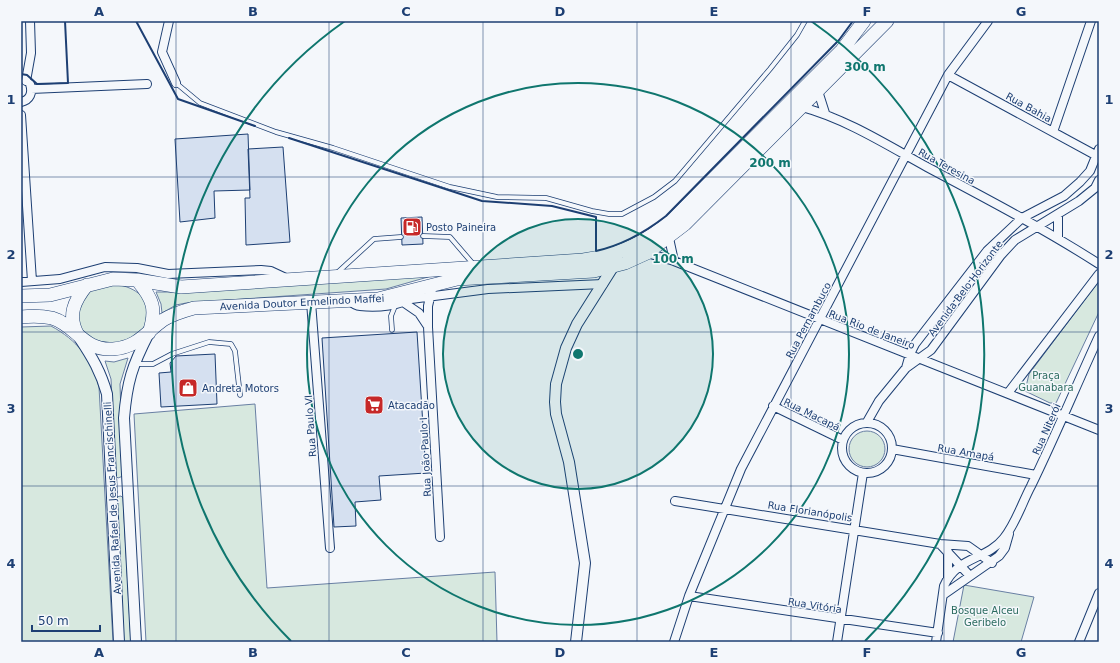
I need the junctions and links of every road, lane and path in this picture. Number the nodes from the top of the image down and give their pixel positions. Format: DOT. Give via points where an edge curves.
graph roads {
  1 [pos="30,21"];
  2 [pos="169,21"];
  3 [pos="805,21"];
  4 [pos="864,21"];
  5 [pos="887,21"];
  6 [pos="988,21"];
  7 [pos="1091,21"];
  8 [pos="25,65"];
  9 [pos="948,75"];
  10 [pos="24,80"];
  11 [pos="176,83"];
  12 [pos="147,84"];
  13 [pos="31,89"];
  14 [pos="818,91"];
  15 [pos="21,102"];
  16 [pos="802,107"];
  17 [pos="825,113"];
  18 [pos="21,115"];
  19 [pos="1053,132"];
  20 [pos="1098,154"];
  21 [pos="906,155"];
  22 [pos="1099,180"];
  23 [pos="1058,215"];
  24 [pos="1022,218"];
  25 [pos="1036,226"];
  26 [pos="423,236"];
  27 [pos="401,237"];
  28 [pos="669,238"];
  29 [pos="1058,238"];
  30 [pos="646,254"];
  31 [pos="674,261"];
  32 [pos="1099,264"];
  33 [pos="475,267"];
  34 [pos="613,267"];
  35 [pos="1099,274"];
  36 [pos="333,277"];
  37 [pos="137,280"];
  38 [pos="290,280"];
  39 [pos="32,281"];
  40 [pos="21,282"];
  41 [pos="603,284"];
  42 [pos="87,285"];
  43 [pos="431,291"];
  44 [pos="21,296"];
  45 [pos="411,299"];
  46 [pos="349,300"];
  47 [pos="311,302"];
  48 [pos="399,303"];
  49 [pos="382,305"];
  50 [pos="391,316"];
  51 [pos="21,317"];
  52 [pos="820,319"];
  53 [pos="428,327"];
  54 [pos="392,330"];
  55 [pos="149,333"];
  56 [pos="1099,336"];
  57 [pos="79,338"];
  58 [pos="910,354"];
  59 [pos="921,359"];
  60 [pos="134,364"];
  61 [pos="906,368"];
  62 [pos="1008,392"];
  63 [pos="240,395"];
  64 [pos="773,406"];
  65 [pos="1063,414"];
  66 [pos="867,422"];
  67 [pos="1099,430"];
  68 [pos="843,440"];
  69 [pos="892,449"];
  70 [pos="863,473"];
  71 [pos="1036,475"];
  72 [pos="112,488"];
  73 [pos="128,488"];
  74 [pos="676,500"];
  75 [pos="725,508"];
  76 [pos="855,528"];
  77 [pos="1010,529"];
  78 [pos="440,537"];
  79 [pos="940,544"];
  80 [pos="330,548"];
  81 [pos="948,552"];
  82 [pos="981,554"];
  83 [pos="992,563"];
  84 [pos="961,566"];
  85 [pos="970,576"];
  86 [pos="948,578"];
  87 [pos="1099,593"];
  88 [pos="943,595"];
  89 [pos="689,596"];
  90 [pos="841,619"];
  91 [pos="937,638"];
  92 [pos="119,642"];
  93 [pos="136,642"];
  94 [pos="576,642"];
  95 [pos="674,642"];
  96 [pos="837,642"];
  97 [pos="1079,642"];
  1 -- 8 [label="street" via="32,53"];
  2 -- 11 [label="street" via="162,52"];
  3 -- 11 [label="lane" via="770,69 675,181 654,197 622,214 609,214 546,198 497,197 450,187 276,132 200,103"];
  4 -- 33 [label="main road" via="836,56 674,218 651,237 598,258"];
  5 -- 14 [label="main road, Avenida Doutor Ermelindo Maffei"];
  6 -- 9 [label="street, Rua Pernambuco"];
  7 -- 19 [label="street"];
  8 -- 10 [label="street"];
  9 -- 19 [label="street, Rua Bahia"];
  9 -- 21 [label="street, Rua Pernambuco"];
  10 -- 13 [label="street"];
  12 -- 13 [label="street"];
  13 -- 15 [label="street" via="29,98"];
  14 -- 16 [label="main road, Avenida Doutor Ermelindo Maffei"];
  14 -- 17 [label="street"];
  16 -- 17 [label="street, Rua Teresina"];
  16 -- 28 [label="main road, Avenida Doutor Ermelindo Maffei"];
  17 -- 21 [label="street, Rua Teresina"];
  18 -- 39 [label="street"];
  19 -- 20 [label="street, Rua Bahia"];
  20 -- 24 [label="street, Avenida Belo Horizonte" via="1090,171 1070,191"];
  21 -- 24 [label="street, Rua Teresina"];
  21 -- 52 [label="street, Rua Pernambuco"];
  22 -- 23 [label="street, Avenida Belo Horizonte" via="1095,188"];
  23 -- 25 [label="street, Avenida Belo Horizonte"];
  23 -- 29 [label="street"];
  24 -- 25 [label="street, Rua Teresina"];
  24 -- 58 [label="street, Avenida Belo Horizonte" via="987,251"];
  25 -- 29 [label="street, Rua Teresina"];
  25 -- 59 [label="street, Avenida Belo Horizonte" via="1001,255 931,350"];
  26 -- 33 [label="lane" via="450,237"];
  27 -- 36 [label="lane" via="374,239"];
  28 -- 30 [label="main road, Avenida Doutor Ermelindo Maffei"];
  28 -- 31 [label="street"];
  29 -- 32 [label="street, Rua Teresina"];
  30 -- 31 [label="street, Rua Rio de Janeiro"];
  30 -- 34 [label="main road, Avenida Doutor Ermelindo Maffei"];
  31 -- 52 [label="street, Rua Rio de Janeiro"];
  33 -- 36 [label="main road"];
  34 -- 41 [label="street"];
  34 -- 43 [label="main road, Avenida Doutor Ermelindo Maffei" via="594,271 457,279"];
  35 -- 62 [label="street"];
  36 -- 38 [label="main road"];
  37 -- 38 [label="main road" via="181,287"];
  37 -- 42 [label="main road" via="113,279"];
  37 -- 55 [label="main road" via="153,305 153,322"];
  38 -- 39 [label="street" via="271,271 262,270 168,274 119,267 90,270 60,279"];
  39 -- 40 [label="street"];
  41 -- 43 [label="street"];
  41 -- 94 [label="street" via="577,324 566,348 554,402 569,462 585,563"];
  42 -- 44 [label="main road" via="50,294"];
  42 -- 57 [label="main road" via="74,304 71,316"];
  43 -- 45 [label="street"];
  43 -- 45 [label="street"];
  43 -- 46 [label="main road, Avenida Doutor Ermelindo Maffei" via="388,298"];
  43 -- 53 [label="street, Rua João Paulo I"];
  45 -- 48 [label="street"];
  46 -- 47 [label="main road, Avenida Doutor Ermelindo Maffei"];
  46 -- 49 [label="street" via="358,306"];
  47 -- 55 [label="main road, Avenida Doutor Ermelindo Maffei" via="194,308 174,314"];
  47 -- 80 [label="street, Rua Paulo VI"];
  48 -- 49 [label="street"];
  48 -- 50 [label="lane"];
  48 -- 53 [label="street" via="420,313"];
  49 -- 50 [label="lane"];
  50 -- 54 [label="lane"];
  51 -- 57 [label="main road, Avenida Doutor Ermelindo Maffei" via="53,318"];
  52 -- 58 [label="street, Rua Rio de Janeiro"];
  52 -- 64 [label="street, Rua Pernambuco"];
  53 -- 78 [label="street, Rua João Paulo I"];
  55 -- 57 [label="main road, Avenida Doutor Ermelindo Maffei" via="126,347 112,349 95,348"];
  55 -- 60 [label="street, Avenida Rafael de Jesus Francischinelli"];
  56 -- 65 [label="street, Rua Niterói"];
  57 -- 72 [label="street, Avenida Rafael de Jesus Francischinelli" via="96,363 107,394"];
  58 -- 59 [label="street, Rua Rio de Janeiro"];
  58 -- 61 [label="street, Avenida Belo Horizonte"];
  59 -- 61 [label="street, Avenida Belo Horizonte"];
  59 -- 62 [label="street, Rua Rio de Janeiro"];
  60 -- 63 [label="lane" via="153,364 172,354 209,342 231,344 235,350"];
  60 -- 73 [label="street, Avenida Rafael de Jesus Francischinelli" via="126,390 124,418"];
  61 -- 66 [label="street, Avenida Belo Horizonte" via="879,401"];
  62 -- 65 [label="street, Rua Rio de Janeiro"];
  64 -- 68 [label="street, Rua Macapá"];
  64 -- 75 [label="street, Rua Pernambuco" via="741,468"];
  65 -- 67 [label="street, Rua Rio de Janeiro"];
  65 -- 71 [label="street, Rua Niterói"];
  66 -- 68 [label="street" via="850,428"];
  66 -- 69 [label="street" via="877,424 886,430 891,439"];
  68 -- 70 [label="street" via="842,453 845,461 854,470"];
  69 -- 70 [label="street" via="885,466 875,472"];
  69 -- 71 [label="street, Rua Amapá"];
  70 -- 76 [label="street"];
  71 -- 77 [label="street, Rua Niterói"];
  72 -- 73 [label="street"];
  72 -- 92 [label="street, Avenida Rafael de Jesus Francischinelli"];
  73 -- 93 [label="street, Avenida Rafael de Jesus Francischinelli"];
  74 -- 75 [label="street, Rua Florianópolis"];
  75 -- 76 [label="street, Rua Florianópolis"];
  75 -- 89 [label="street, Rua Pernambuco"];
  76 -- 79 [label="street, Rua Florianópolis"];
  76 -- 90 [label="street"];
  77 -- 82 [label="street, Rua Niterói" via="998,545"];
  77 -- 83 [label="street, Rua Niterói" via="1005,548"];
  79 -- 81 [label="street"];
  79 -- 82 [label="street, Rua Florianópolis" via="968,546"];
  81 -- 84 [label="street"];
  81 -- 86 [label="street"];
  82 -- 83 [label="street, Rua Florianópolis"];
  82 -- 84 [label="street, Rua Niterói"];
  83 -- 85 [label="street, Rua Niterói"];
  84 -- 85 [label="street"];
  84 -- 86 [label="street, Rua Niterói"];
  85 -- 88 [label="street, Rua Niterói"];
  86 -- 88 [label="street"];
  87 -- 97 [label="street"];
  88 -- 91 [label="street"];
  89 -- 90 [label="street, Rua Vitória"];
  89 -- 95 [label="street, Rua Pernambuco"];
  90 -- 91 [label="street, Rua Vitória"];
  90 -- 96 [label="street"];
}
